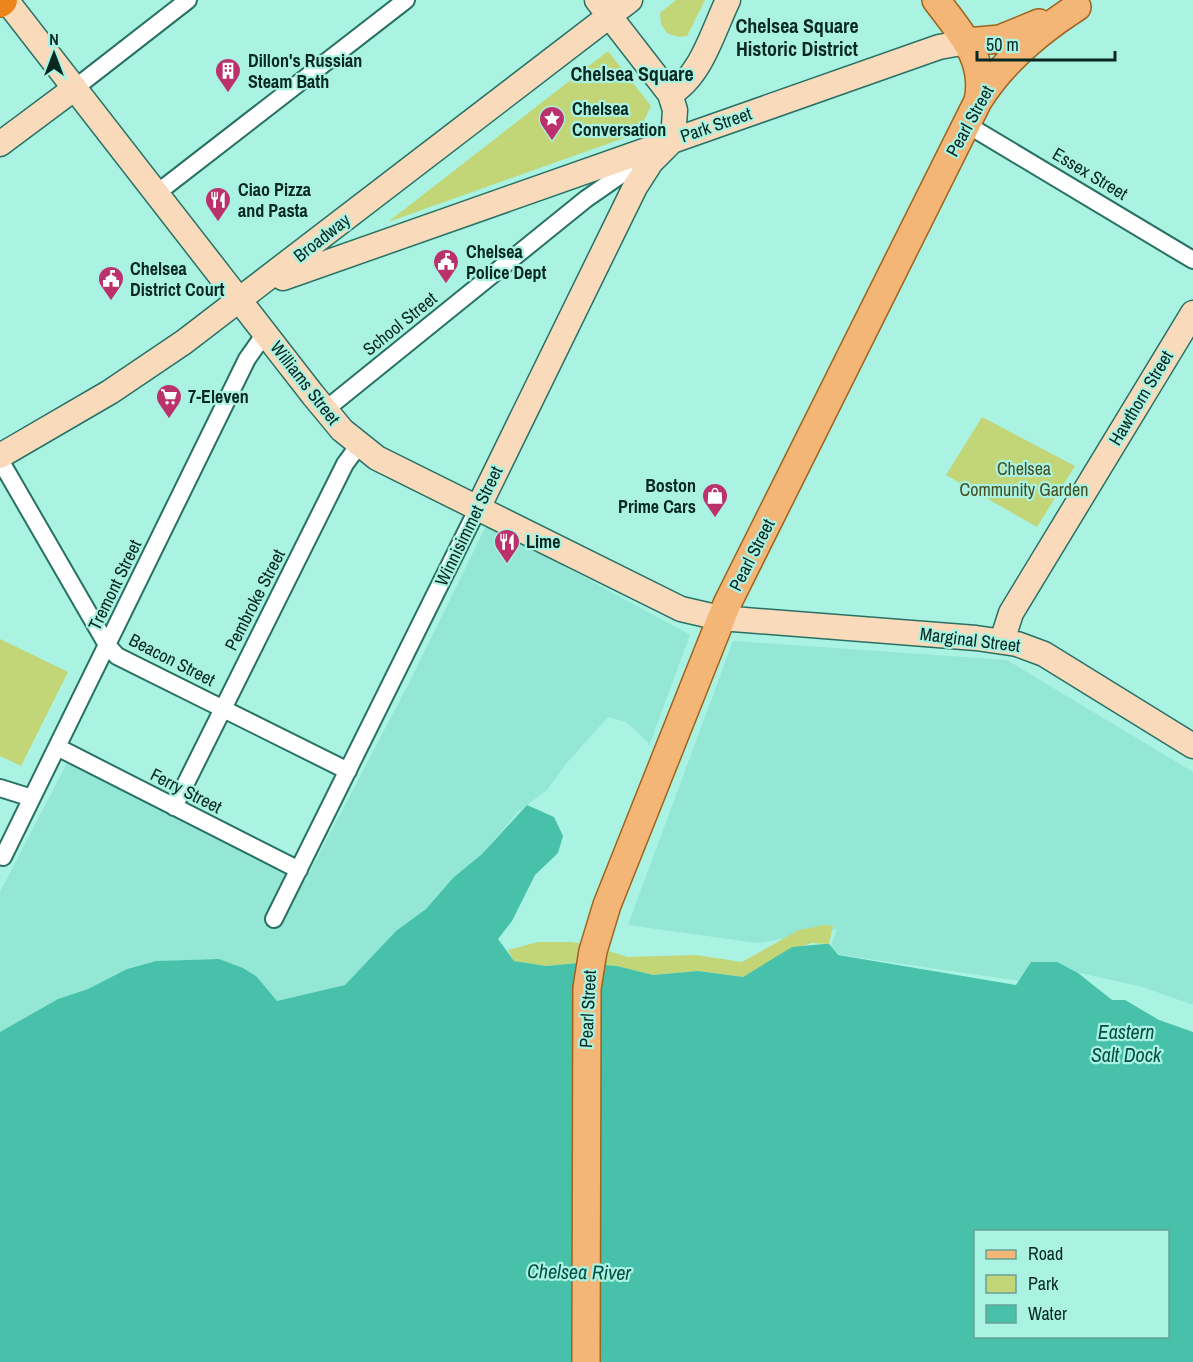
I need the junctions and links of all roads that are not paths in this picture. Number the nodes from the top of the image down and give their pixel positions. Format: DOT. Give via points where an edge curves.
graph roads {
  1 [pos="6,0"];
  2 [pos="188,0"];
  3 [pos="406,0"];
  4 [pos="630,0"];
  5 [pos="728,0"];
  6 [pos="936,0"];
  7 [pos="1086,2"];
  8 [pos="603,8"];
  9 [pos="968,42"];
  10 [pos="75,88"];
  11 [pos="670,94"];
  12 [pos="972,113"];
  13 [pos="673,140"];
  14 [pos="0,144"];
  15 [pos="157,193"];
  16 [pos="352,214"];
  17 [pos="373,245"];
  18 [pos="1193,260"];
  19 [pos="241,300"];
  20 [pos="1193,313"];
  21 [pos="268,335"];
  22 [pos="325,410"];
  23 [pos="359,445"];
  24 [pos="0,458"];
  25 [pos="478,508"];
  26 [pos="720,618"];
  27 [pos="1002,640"];
  28 [pos="107,645"];
  29 [pos="224,708"];
  30 [pos="1193,746"];
  31 [pos="57,747"];
  32 [pos="348,771"];
  33 [pos="0,788"];
  34 [pos="32,798"];
  35 [pos="174,807"];
  36 [pos="2,856"];
  37 [pos="299,870"];
  38 [pos="274,920"];
  39 [pos="586,1362"];
  1 -- 10 [label="main road, Williams Street"];
  2 -- 10 [label="street"];
  3 -- 15 [label="street"];
  4 -- 8 [label="main road, Broadway"];
  5 -- 11 [label="main road" via="694,71"];
  6 -- 9 [label="main road"];
  7 -- 9 [label="main road, Park Street" via="1010,35"];
  7 -- 12 [label="main road, Pearl Street" via="1019,50 994,77"];
  8 -- 11 [label="main road"];
  8 -- 16 [label="main road, Broadway"];
  9 -- 12 [label="main road" via="979,68 981,87"];
  9 -- 13 [label="main road, Park Street" via="939,46"];
  10 -- 14 [label="main road"];
  10 -- 15 [label="main road, Williams Street"];
  11 -- 13 [label="main road" via="675,110"];
  12 -- 18 [label="street, Essex Street"];
  12 -- 26 [label="main road, Pearl Street"];
  13 -- 17 [label="main road, Park Street"];
  13 -- 22 [label="street, School Street" via="601,188"];
  13 -- 25 [label="main road, Winnisimmet Street" via="651,162 635,187"];
  15 -- 19 [label="main road, Williams Street"];
  16 -- 17 [label="main road" via="347,229 357,243"];
  16 -- 19 [label="main road, Broadway"];
  17 -- 19 [label="main road, Park Street" via="287,276"];
  19 -- 21 [label="main road, Williams Street"];
  19 -- 24 [label="main road, Broadway" via="151,365"];
  20 -- 27 [label="main road, Hawthorn Street" via="1011,613"];
  21 -- 22 [label="main road, Williams Street"];
  21 -- 28 [label="street, Tremont Street" via="247,359"];
  22 -- 23 [label="main road, Williams Street"];
  23 -- 25 [label="main road, Williams Street" via="387,464"];
  23 -- 29 [label="street, Pembroke Street" via="345,464"];
  24 -- 28 [label="street, Beacon Street"];
  25 -- 26 [label="main road, Williams Street" via="652,597"];
  25 -- 32 [label="street, Winnisimmet Street"];
  26 -- 27 [label="main road, Marginal Street"];
  26 -- 39 [label="main road, Pearl Street" via="602,921 591,961 587,988"];
  27 -- 30 [label="main road, Marginal Street" via="1051,658"];
  28 -- 29 [label="street, Beacon Street" via="117,656"];
  28 -- 31 [label="street, Tremont Street"];
  29 -- 32 [label="street, Beacon Street"];
  29 -- 35 [label="street, Pembroke Street"];
  31 -- 34 [label="street, Tremont Street"];
  31 -- 35 [label="street, Ferry Street"];
  32 -- 37 [label="street, Winnisimmet Street"];
  33 -- 34 [label="street"];
  34 -- 36 [label="street, Tremont Street"];
  35 -- 37 [label="street, Ferry Street"];
  37 -- 38 [label="street, Winnisimmet Street"];
}
